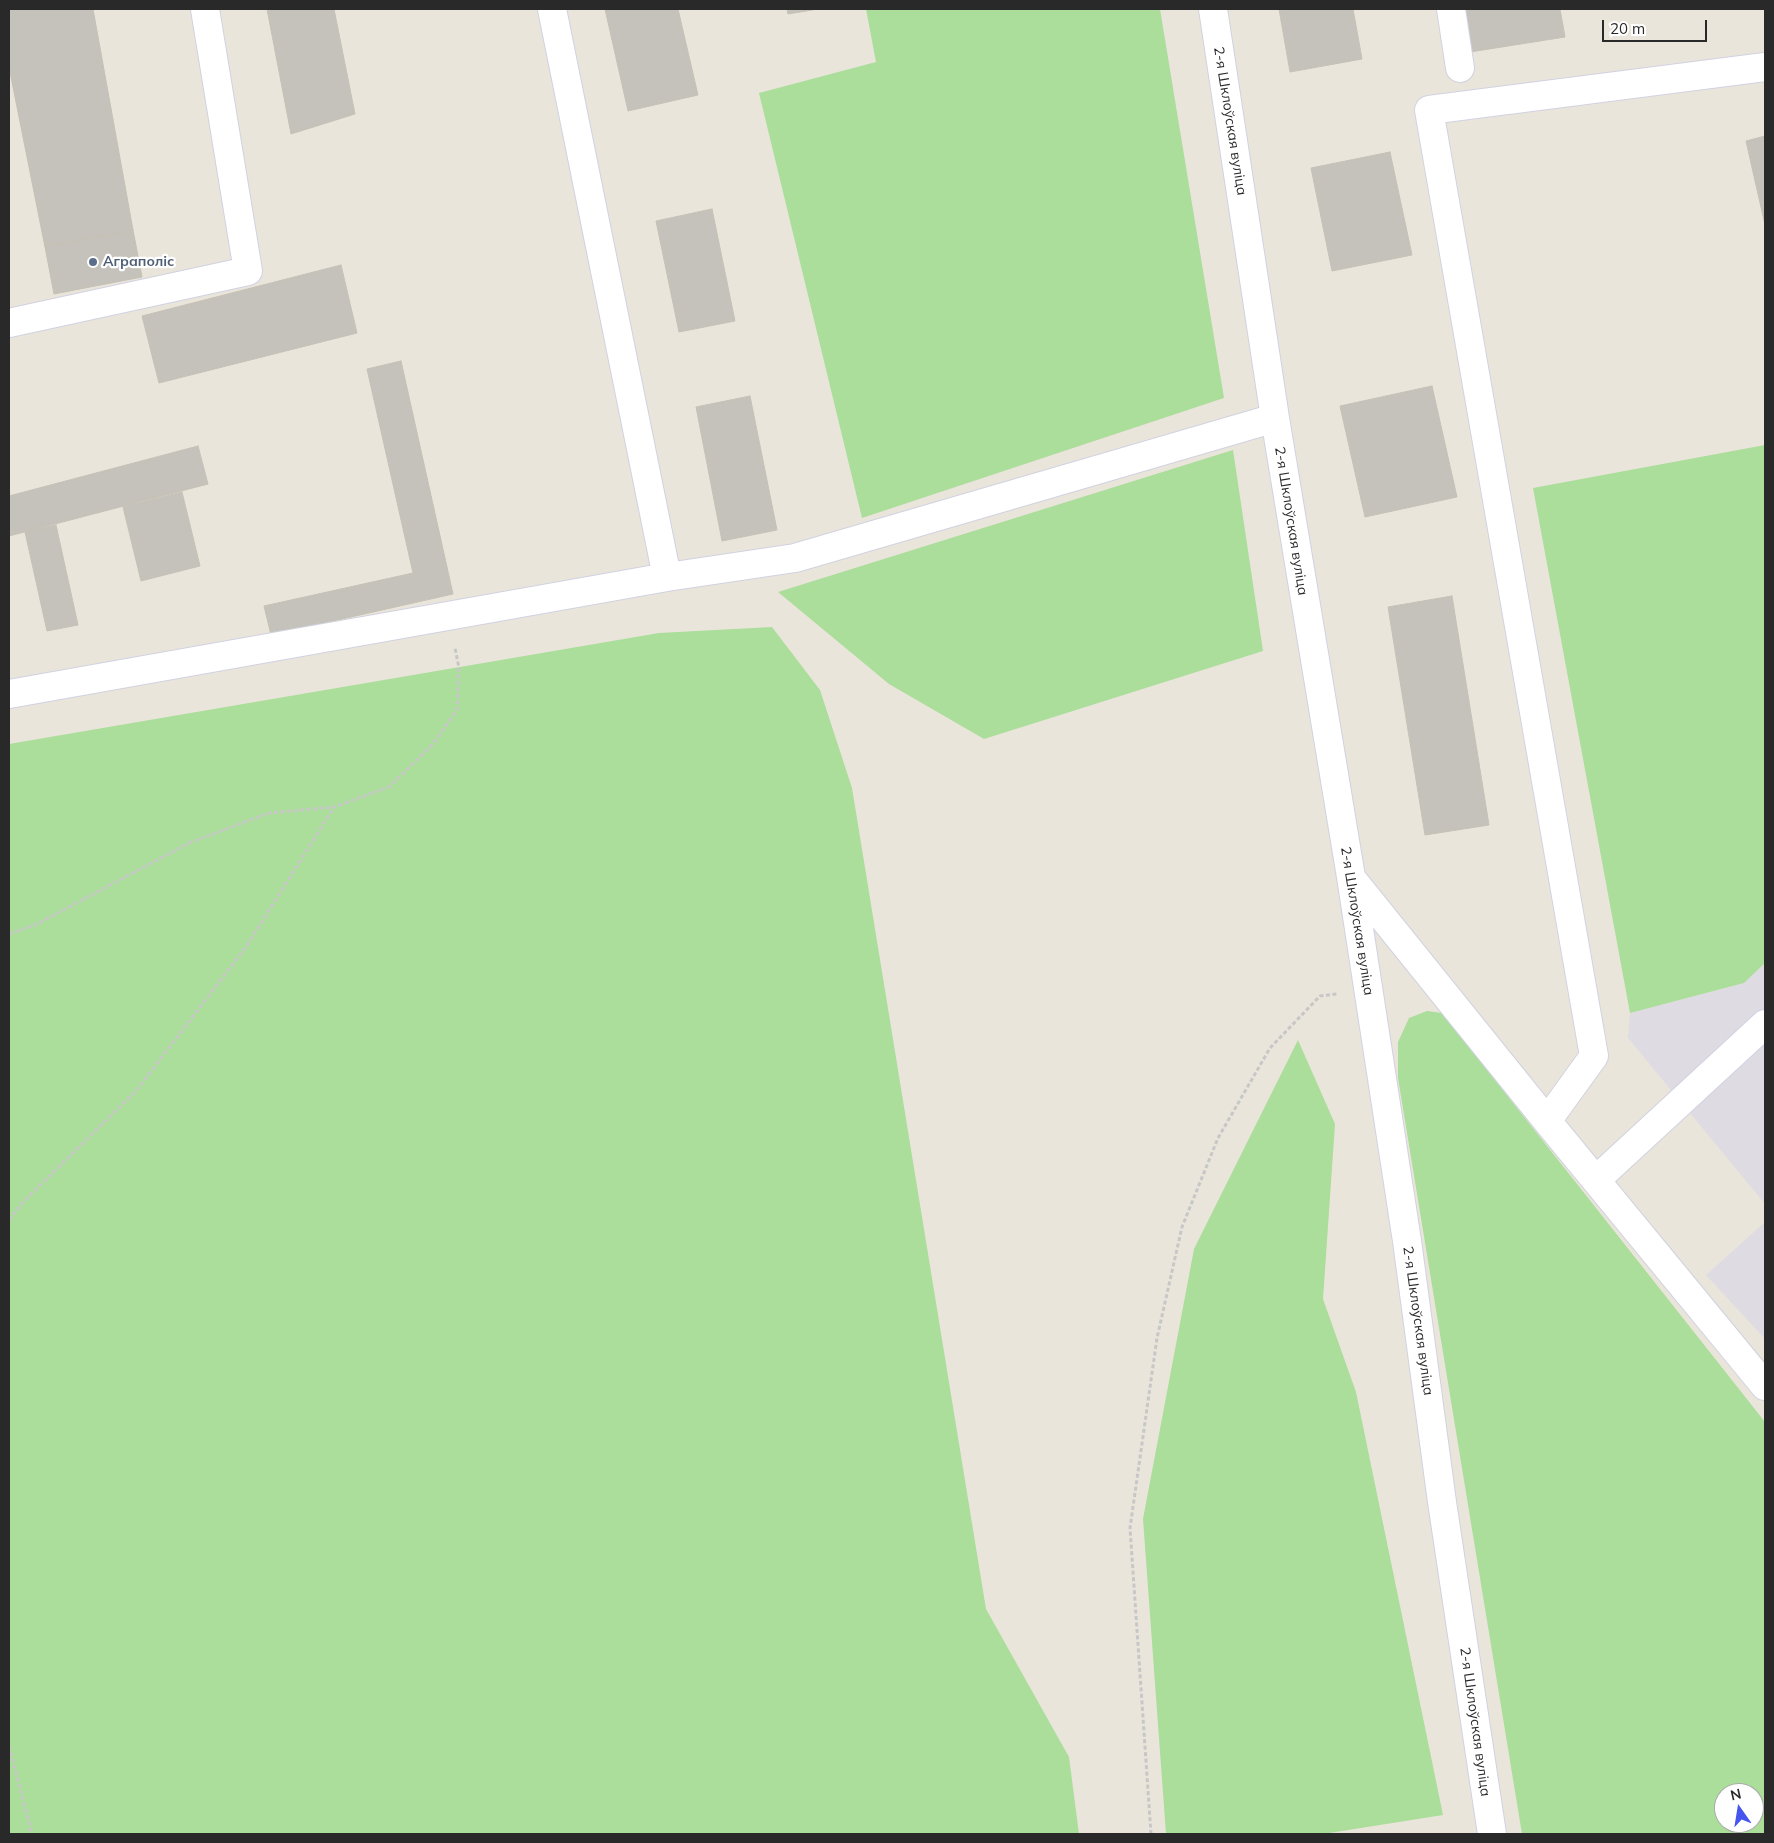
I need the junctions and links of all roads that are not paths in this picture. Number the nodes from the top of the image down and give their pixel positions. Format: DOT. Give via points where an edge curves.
graph roads {
  1 [pos="205,9"];
  2 [pos="552,9"];
  3 [pos="1213,9"];
  4 [pos="1451,9"];
  5 [pos="1765,67"];
  6 [pos="1460,68"];
  7 [pos="9,323"];
  8 [pos="1274,418"];
  9 [pos="667,577"];
  10 [pos="9,694"];
  11 [pos="1351,877"];
  12 [pos="1765,1024"];
  13 [pos="1547,1121"];
  14 [pos="1596,1180"];
  15 [pos="1765,1386"];
  16 [pos="1492,1834"];
  1 -- 7 [label="street" via="248,271"];
  2 -- 9 [label="street"];
  3 -- 8 [label="street, 2-я Шклоўская вуліца"];
  4 -- 6 [label="street"];
  5 -- 13 [label="street" via="1429,110 1594,1056"];
  8 -- 9 [label="street" via="795,558"];
  8 -- 11 [label="street, 2-я Шклоўская вуліца"];
  9 -- 10 [label="street"];
  11 -- 13 [label="street"];
  11 -- 16 [label="street, 2-я Шклоўская вуліца"];
  12 -- 14 [label="street"];
  13 -- 14 [label="street"];
  14 -- 15 [label="street"];
}
